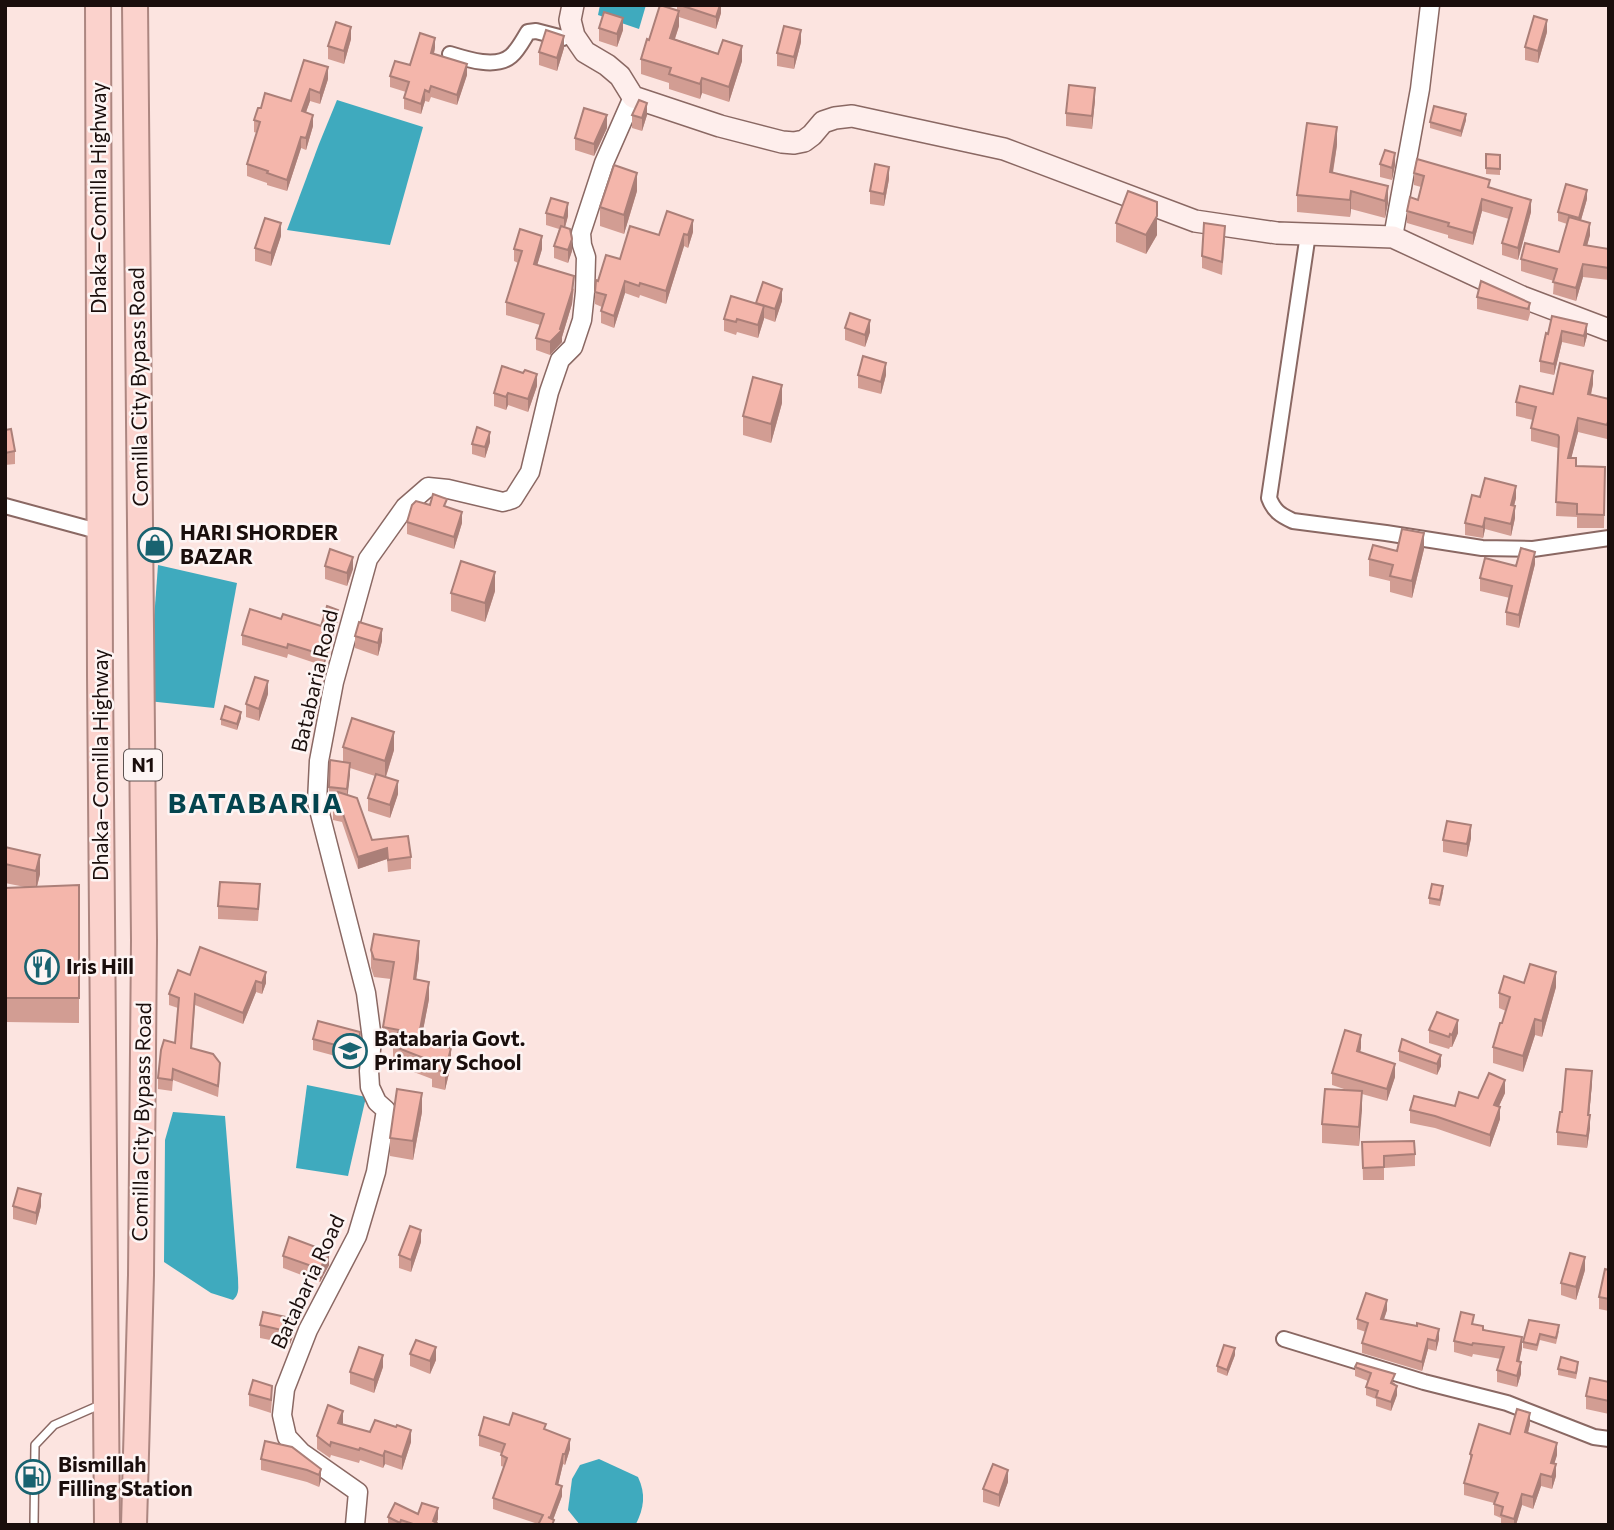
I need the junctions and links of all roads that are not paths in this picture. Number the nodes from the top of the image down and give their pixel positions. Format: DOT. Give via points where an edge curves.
graph roads {
  1 [pos="98,5"];
  2 [pos="135,5"];
  3 [pos="573,5"];
  4 [pos="1430,5"];
  5 [pos="580,45"];
  6 [pos="450,54"];
  7 [pos="633,97"];
  8 [pos="1308,234"];
  9 [pos="1393,237"];
  10 [pos="1609,330"];
  11 [pos="5,506"];
  12 [pos="101,532"];
  13 [pos="1609,538"];
  14 [pos="1284,1339"];
  15 [pos="106,1402"];
  16 [pos="1609,1439"];
  17 [pos="34,1525"];
  18 [pos="107,1525"];
  19 [pos="134,1525"];
  20 [pos="355,1525"];
  1 -- 12 [label="highway, Dhaka–Comilla Highway / N1"];
  2 -- 19 [label="highway, Comilla City Bypass Road / N1" via="144,940"];
  3 -- 5 [label="main road" via="570,20"];
  4 -- 9 [label="street"];
  5 -- 6 [label="street" via="536,31 528,33 506,59 478,62"];
  5 -- 7 [label="main road" via="620,76"];
  7 -- 8 [label="main road" via="720,126 794,143 835,118 886,123 1004,149 1195,222"];
  7 -- 20 [label="street, Batabaria Road" via="604,163 581,233 586,257 582,320 549,392 530,472 513,499 503,502 428,487 405,507 368,559 334,682 319,761 317,802 366,993 372,1039 370,1087 386,1110 376,1172 357,1236 308,1330 285,1389 282,1415 287,1437 301,1452 358,1493"];
  8 -- 9 [label="main road"];
  8 -- 13 [label="street" via="1269,498 1274,509 1293,521 1482,548 1533,549"];
  9 -- 10 [label="main road"];
  11 -- 12 [label="street"];
  12 -- 15 [label="highway, Dhaka–Comilla Highway / N1"];
  14 -- 16 [label="street" via="1507,1403"];
  15 -- 17 [label="lane" via="54,1425 35,1445"];
  15 -- 18 [label="highway, Dhaka–Comilla Highway / N1"];
}
